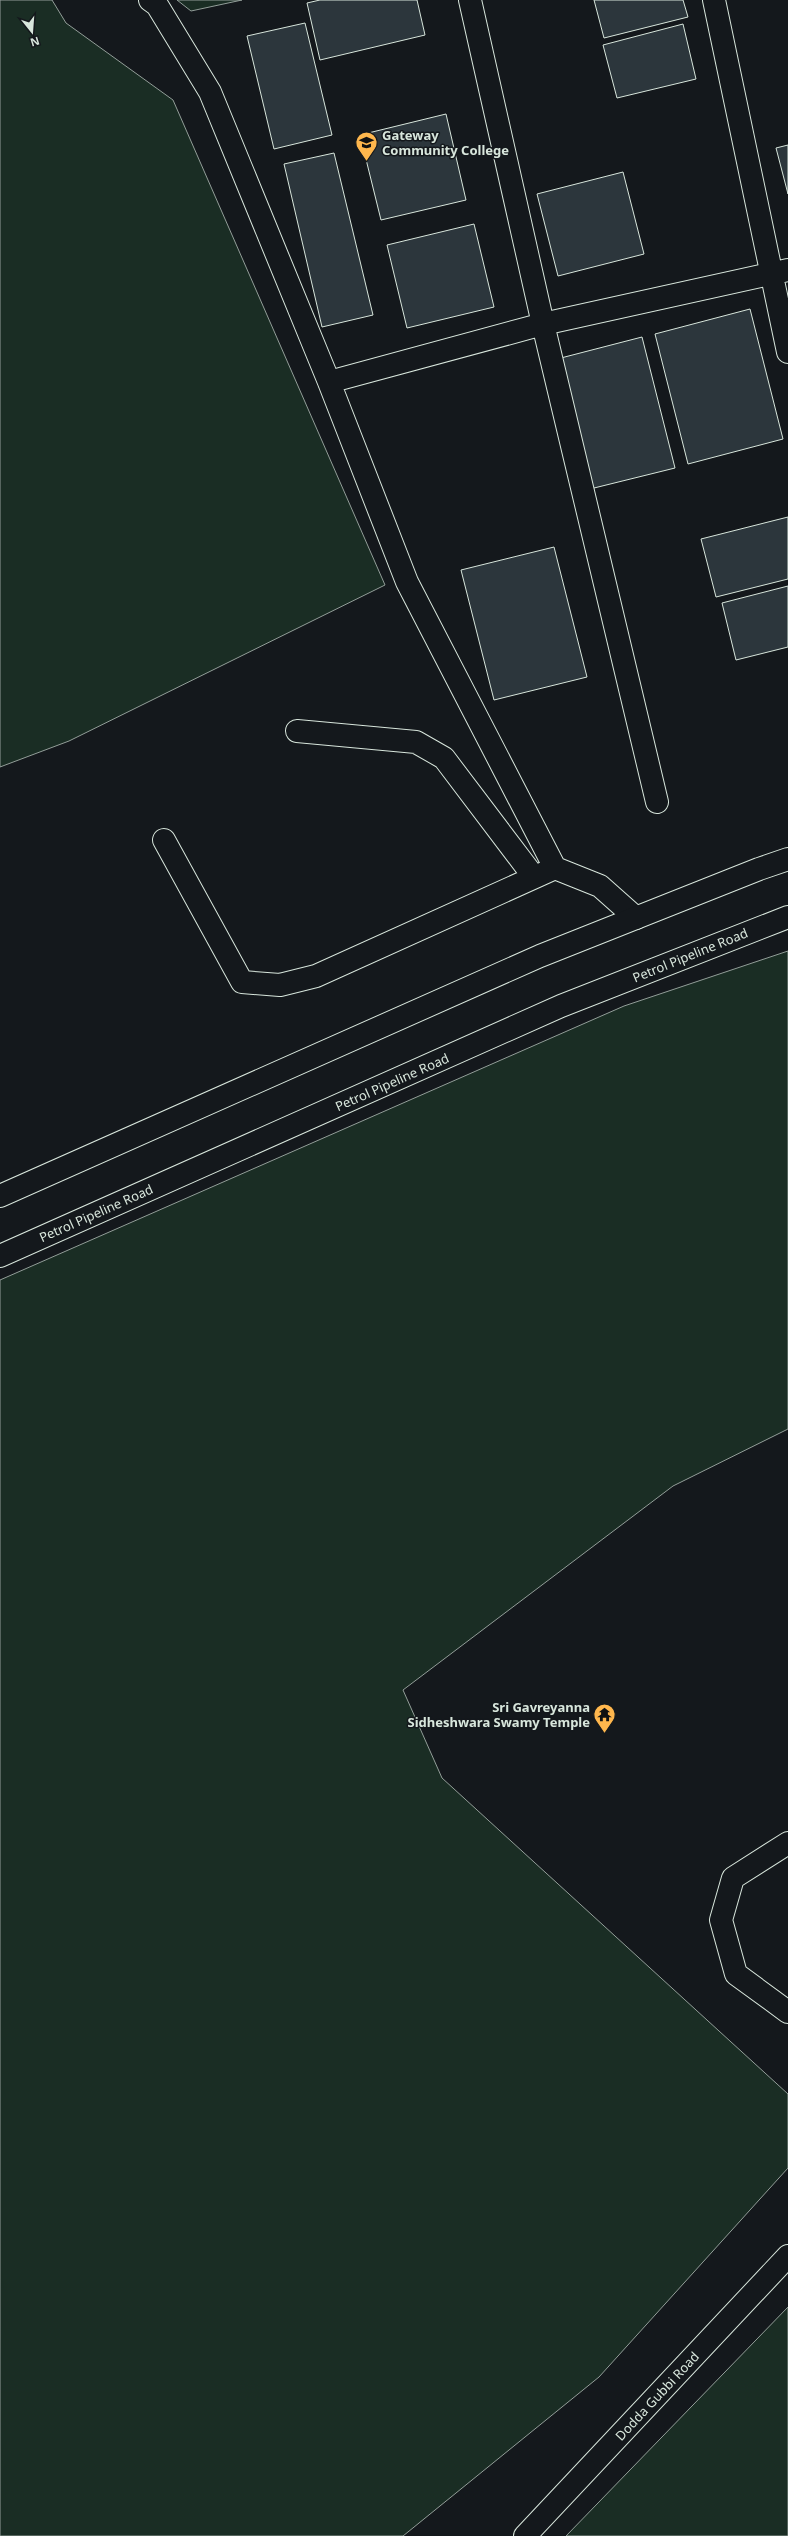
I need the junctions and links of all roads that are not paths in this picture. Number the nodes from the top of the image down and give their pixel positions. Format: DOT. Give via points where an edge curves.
graph roads {
  1 [pos="150,0"];
  2 [pos="470,0"];
  3 [pos="714,0"];
  4 [pos="780,271"];
  5 [pos="543,324"];
  6 [pos="788,352"];
  7 [pos="329,382"];
  8 [pos="298,731"];
  9 [pos="657,802"];
  10 [pos="164,840"];
  11 [pos="788,859"];
  12 [pos="555,868"];
  13 [pos="534,877"];
  14 [pos="788,917"];
  15 [pos="636,918"];
  16 [pos="0,1196"];
  17 [pos="0,1256"];
  18 [pos="788,1843"];
  19 [pos="788,2012"];
  20 [pos="788,2256"];
  21 [pos="525,2536"];
  1 -- 7 [label="street" via="157,5 210,92"];
  2 -- 5 [label="street"];
  3 -- 4 [label="street"];
  4 -- 5 [label="street"];
  4 -- 6 [label="street"];
  5 -- 7 [label="street"];
  5 -- 9 [label="street"];
  7 -- 12 [label="street" via="407,582"];
  8 -- 13 [label="street" via="416,742 444,758"];
  10 -- 13 [label="street" via="242,982 280,985 316,976"];
  11 -- 15 [label="street"];
  12 -- 13 [label="street"];
  12 -- 15 [label="street" via="600,886"];
  14 -- 17 [label="street, Petrol Pipeline Road" via="561,1006"];
  15 -- 16 [label="street" via="540,956"];
  18 -- 19 [label="street" via="733,1878 721,1920 736,1974"];
  20 -- 21 [label="street, Dodda Gubbi Road"];
}
